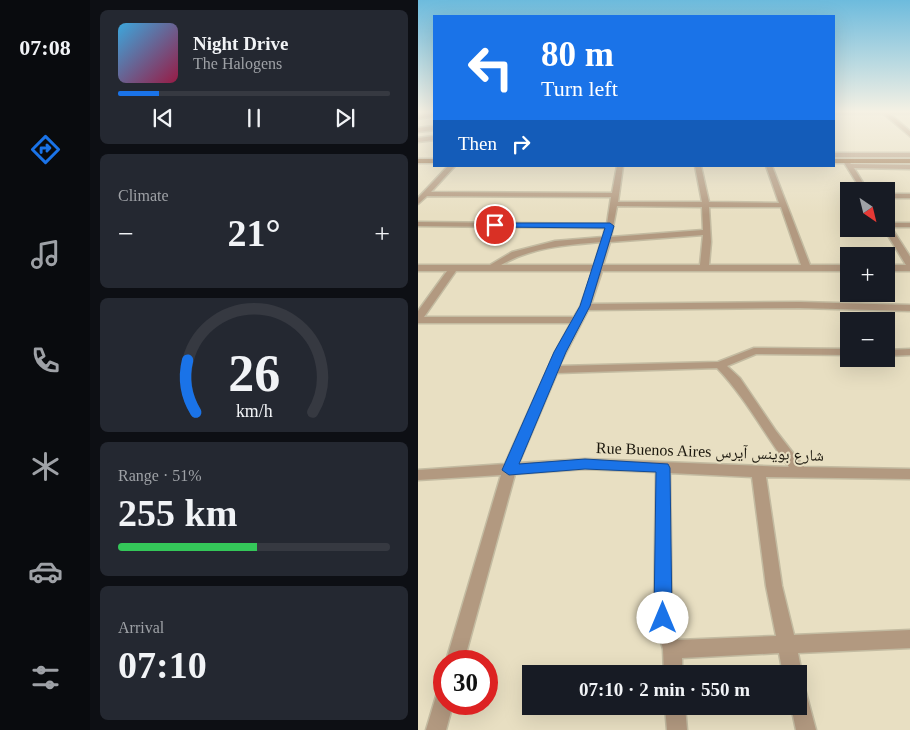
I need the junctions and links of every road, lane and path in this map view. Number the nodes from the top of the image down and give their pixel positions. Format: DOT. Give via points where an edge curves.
graph roads {
  1 [pos="910,155"];
  2 [pos="835,156"];
  3 [pos="418,161"];
  4 [pos="433,161"];
  5 [pos="835,161"];
  6 [pos="910,161"];
  7 [pos="848,164"];
  8 [pos="451,167"];
  9 [pos="620,167"];
  10 [pos="698,167"];
  11 [pos="769,167"];
  12 [pos="910,167"];
  13 [pos="859,182"];
  14 [pos="426,194"];
  15 [pos="896,196"];
  16 [pos="910,196"];
  17 [pos="615,199"];
  18 [pos="418,202"];
  19 [pos="705,205"];
  20 [pos="784,205"];
  21 [pos="418,224"];
  22 [pos="910,225"];
  23 [pos="610,226"];
  24 [pos="896,226"];
  25 [pos="707,232"];
  26 [pos="894,238"];
  27 [pos="607,239"];
  28 [pos="492,267"];
  29 [pos="704,267"];
  30 [pos="910,267"];
  31 [pos="418,268"];
  32 [pos="453,268"];
  33 [pos="599,268"];
  34 [pos="840,268"];
  35 [pos="895,268"];
  36 [pos="807,269"];
  37 [pos="585,306"];
  38 [pos="910,308"];
  39 [pos="418,319"];
  40 [pos="576,320"];
  41 [pos="840,352"];
  42 [pos="895,352"];
  43 [pos="910,352"];
  44 [pos="720,366"];
  45 [pos="552,370"];
  46 [pos="663,468"];
  47 [pos="509,470"];
  48 [pos="758,472"];
  49 [pos="801,473"];
  50 [pos="910,474"];
  51 [pos="418,475"];
  52 [pos="910,639"];
  53 [pos="786,643"];
  54 [pos="672,649"];
  55 [pos="458,650"];
  56 [pos="673,665"];
  57 [pos="791,665"];
  58 [pos="440,715"];
  59 [pos="676,715"];
  60 [pos="802,715"];
  61 [pos="436,730"];
  62 [pos="677,730"];
  63 [pos="806,730"];
  1 -- 2 [label="street"];
  3 -- 4 [label="main road"];
  5 -- 7 [label="main road"];
  6 -- 7 [label="main road"];
  7 -- 12 [label="street"];
  7 -- 13 [label="street"];
  8 -- 14 [label="street"];
  9 -- 17 [label="street"];
  10 -- 19 [label="street"];
  11 -- 20 [label="street"];
  14 -- 17 [label="street"];
  14 -- 18 [label="street"];
  15 -- 16 [label="street"];
  17 -- 19 [label="street"];
  17 -- 23 [label="street"];
  19 -- 20 [label="street"];
  19 -- 25 [label="street"];
  20 -- 36 [label="street"];
  21 -- 23 [label="street"];
  22 -- 24 [label="street"];
  23 -- 27 [label="street"];
  25 -- 27 [label="street"];
  25 -- 29 [label="street"];
  26 -- 30 [label="street"];
  27 -- 28 [label="street" via="558,243 515,254"];
  27 -- 33 [label="street"];
  28 -- 32 [label="street"];
  28 -- 33 [label="street"];
  29 -- 33 [label="street"];
  29 -- 36 [label="street"];
  30 -- 35 [label="street"];
  31 -- 32 [label="street"];
  32 -- 39 [label="street"];
  33 -- 37 [label="street"];
  34 -- 36 [label="street"];
  37 -- 38 [label="street"];
  37 -- 40 [label="street"];
  39 -- 40 [label="street"];
  40 -- 45 [label="street"];
  41 -- 44 [label="street" via="754,351"];
  42 -- 43 [label="street"];
  44 -- 45 [label="street"];
  44 -- 49 [label="street" via="736,381"];
  45 -- 47 [label="street"];
  46 -- 47 [label="street, Rue Buenos Aires شارع بوينس آيرس" via="585,464"];
  46 -- 48 [label="street, Rue Buenos Aires شارع بوينس آيرس"];
  46 -- 54 [label="street" via="663,618"];
  47 -- 51 [label="street, Rue Buenos Aires شارع بوينس آيرس"];
  47 -- 55 [label="street"];
  48 -- 49 [label="street, Rue Buenos Aires شارع بوينس آيرس"];
  48 -- 53 [label="street" via="774,586"];
  49 -- 50 [label="street, Rue Buenos Aires شارع بوينس آيرس"];
  52 -- 53 [label="street"];
  53 -- 54 [label="street"];
  53 -- 57 [label="street"];
  54 -- 56 [label="street"];
  58 -- 61 [label="street"];
  59 -- 62 [label="street"];
  60 -- 63 [label="street"];
}
